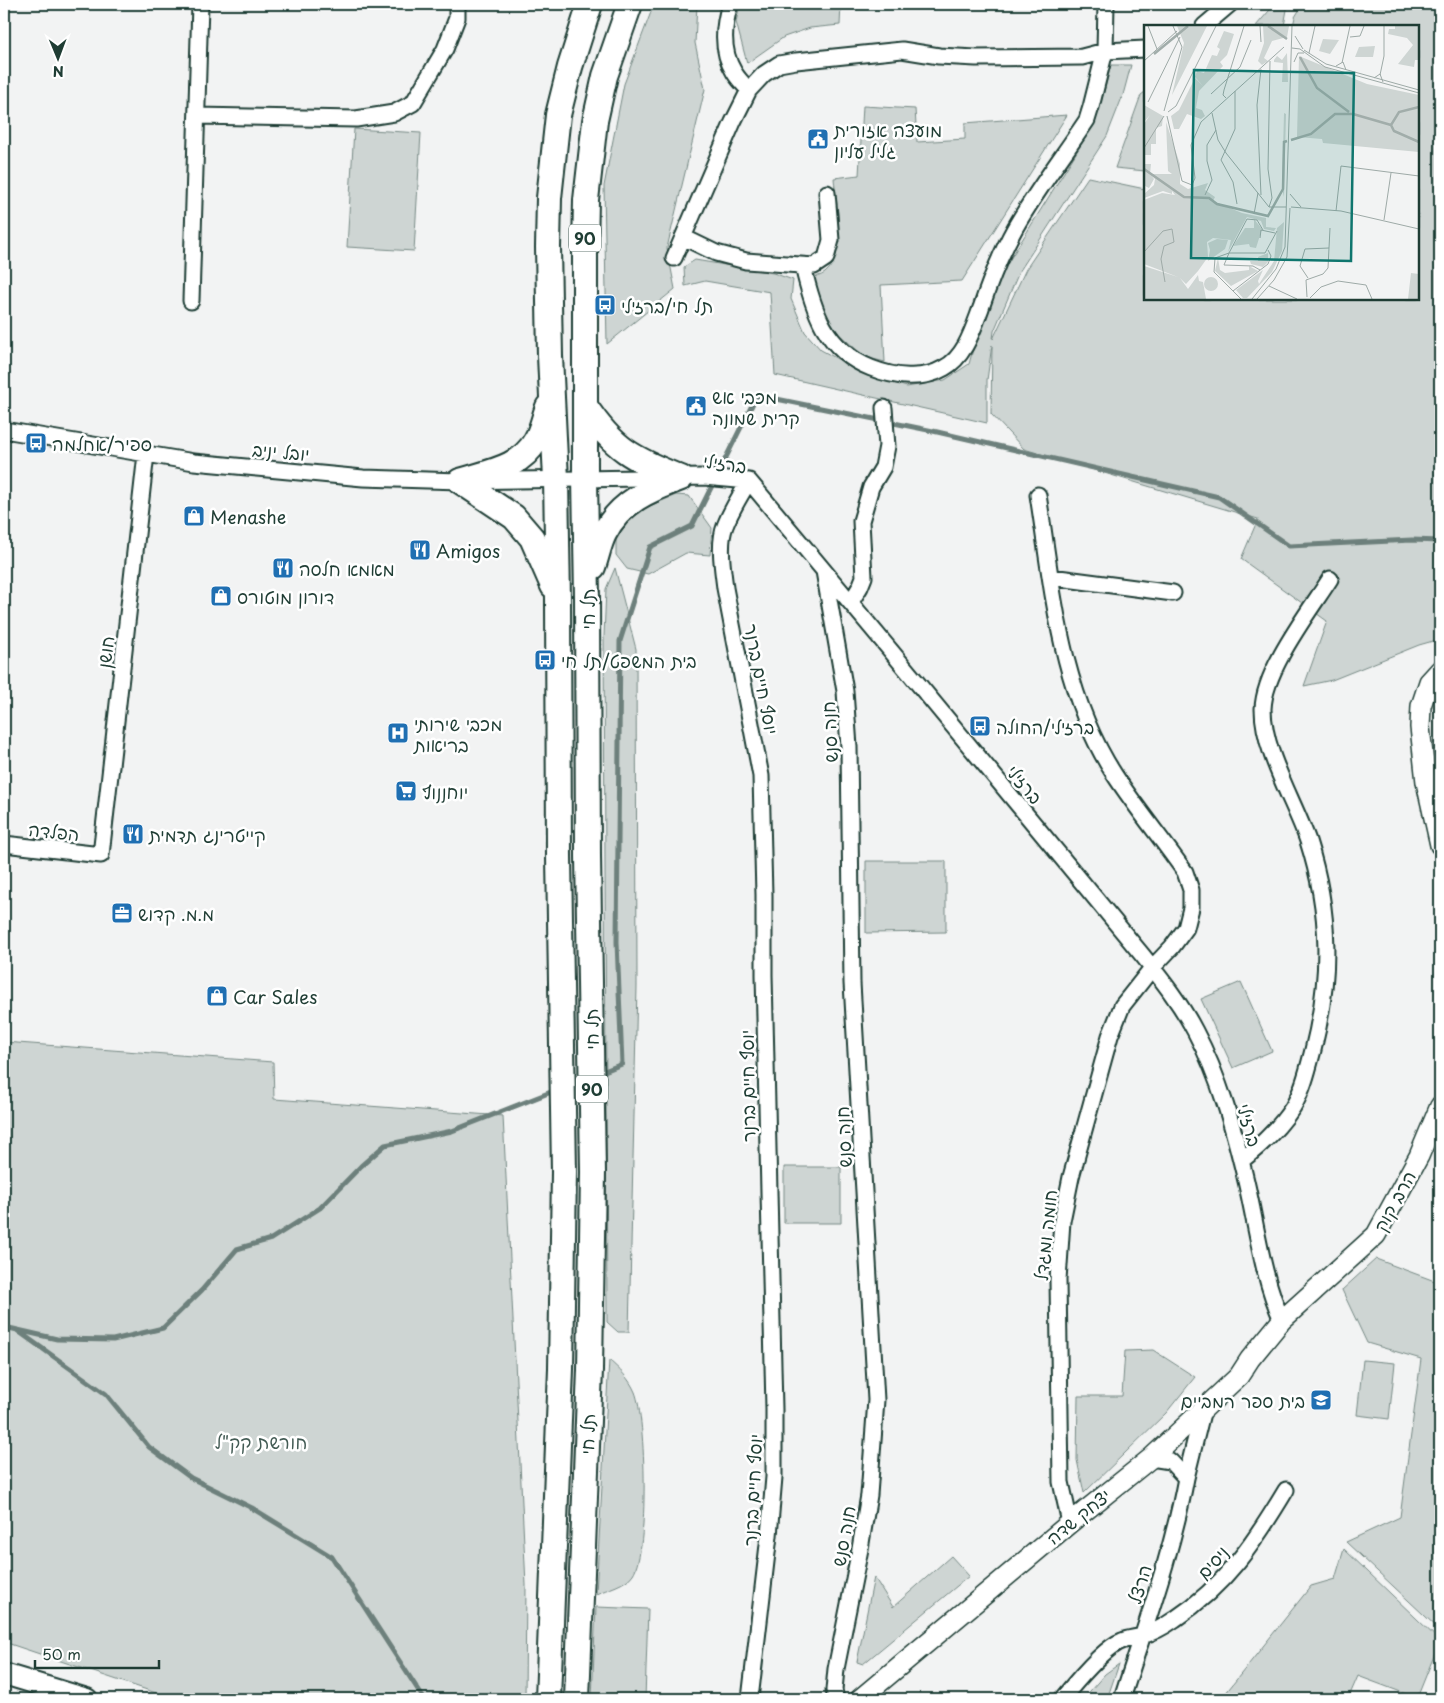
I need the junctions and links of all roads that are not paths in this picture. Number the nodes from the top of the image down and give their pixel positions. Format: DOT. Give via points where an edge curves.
graph roads {
  1 [pos="200,4"];
  2 [pos="457,4"];
  3 [pos="590,4"];
  4 [pos="630,4"];
  5 [pos="730,4"];
  6 [pos="1106,4"];
  7 [pos="1230,4"];
  8 [pos="1205,25"];
  9 [pos="1144,49"];
  10 [pos="1105,51"];
  11 [pos="749,90"];
  12 [pos="196,116"];
  13 [pos="827,193"];
  14 [pos="683,237"];
  15 [pos="674,258"];
  16 [pos="803,266"];
  17 [pos="191,301"];
  18 [pos="552,396"];
  19 [pos="585,406"];
  20 [pos="884,408"];
  21 [pos="4,430"];
  22 [pos="146,454"];
  23 [pos="585,478"];
  24 [pos="681,478"];
  25 [pos="556,479"];
  26 [pos="460,481"];
  27 [pos="748,481"];
  28 [pos="1038,495"];
  29 [pos="824,570"];
  30 [pos="1051,577"];
  31 [pos="1330,579"];
  32 [pos="587,586"];
  33 [pos="1173,593"];
  34 [pos="558,598"];
  35 [pos="851,602"];
  36 [pos="1440,670"];
  37 [pos="4,844"];
  38 [pos="1440,845"];
  39 [pos="101,855"];
  40 [pos="1152,968"];
  41 [pos="1440,1106"];
  42 [pos="1241,1161"];
  43 [pos="1282,1320"];
  44 [pos="1203,1409"];
  45 [pos="1151,1458"];
  46 [pos="1186,1478"];
  47 [pos="1286,1490"];
  48 [pos="1070,1522"];
  49 [pos="1143,1636"];
  50 [pos="4,1674"];
  51 [pos="87,1699"];
  52 [pos="548,1699"];
  53 [pos="577,1699"];
  54 [pos="750,1699"];
  55 [pos="836,1699"];
  56 [pos="860,1699"];
  57 [pos="1062,1699"];
  58 [pos="1122,1699"];
  1 -- 12 [label="street"];
  2 -- 12 [label="street" via="457,18 445,49 413,103 394,113 356,118"];
  3 -- 18 [label="highway, 90" via="570,66 553,154 548,248"];
  4 -- 19 [label="highway, 90" via="605,76 591,150 586,200"];
  5 -- 11 [label="street" via="723,38 734,73"];
  6 -- 10 [label="street"];
  7 -- 8 [label="street"];
  9 -- 10 [label="street"];
  10 -- 11 [label="street" via="1082,57 976,58 902,50 796,61 778,64"];
  10 -- 16 [label="street" via="1087,120 1015,228 972,333 958,357 945,368 925,376 900,376 851,359 830,339 816,313"];
  11 -- 14 [label="street"];
  12 -- 17 [label="street"];
  13 -- 16 [label="street" via="832,240 826,258 814,266"];
  14 -- 15 [label="street"];
  14 -- 16 [label="street" via="716,253 746,261"];
  18 -- 25 [label="highway, 90"];
  18 -- 26 [label="highway" via="536,440 524,457 508,466"];
  19 -- 23 [label="highway, 90"];
  19 -- 24 [label="highway" via="599,428 628,454"];
  20 -- 35 [label="street" via="887,446 883,467 870,487 861,521 864,578"];
  21 -- 22 [label="street, יובל יניב"];
  22 -- 26 [label="street, יובל יניב" via="194,462 363,478"];
  22 -- 39 [label="street, חושן"];
  23 -- 24 [label="street, ברזילי"];
  23 -- 25 [label="street, ברזילי"];
  23 -- 32 [label="highway, תל חי / 90"];
  24 -- 27 [label="street, ברזילי"];
  24 -- 32 [label="highway" via="648,490 615,517 604,534"];
  25 -- 26 [label="street, יובל יניב"];
  25 -- 34 [label="highway, תל חי / 90"];
  26 -- 34 [label="highway" via="514,517 532,538"];
  27 -- 29 [label="street, ברזילי"];
  27 -- 54 [label="street, יוסף חיים ברנר" via="724,528 722,558 761,776 763,820 774,1477"];
  28 -- 30 [label="street, חומה ומגדל"];
  29 -- 35 [label="street, ברזילי"];
  29 -- 55 [label="street, חנה סנש" via="845,691 849,747 852,983 876,1400 869,1495 836,1669"];
  30 -- 33 [label="street"];
  30 -- 40 [label="street, חומה ומגדל" via="1066,660 1078,701 1113,773 1186,872 1191,890 1186,928"];
  31 -- 42 [label="street" via="1278,660 1263,708 1265,732 1319,880 1326,930 1327,974 1320,1024 1293,1106 1275,1131"];
  32 -- 53 [label="highway, תל חי / 90" via="594,1172"];
  34 -- 52 [label="highway, תל חי / 90" via="564,1250"];
  35 -- 40 [label="street, ברזילי"];
  36 -- 38 [label="street" via="1430,682 1421,706 1420,727 1426,782"];
  37 -- 39 [label="street, הפלדה"];
  40 -- 42 [label="street, ברזילי" via="1174,996 1195,1032 1230,1118"];
  40 -- 48 [label="street, חומה ומגדל" via="1122,1006 1110,1036 1070,1176 1062,1221 1058,1280 1061,1482"];
  41 -- 43 [label="street, הרב קוק" via="1420,1156 1376,1235"];
  42 -- 43 [label="street, ברזילי" via="1264,1272"];
  43 -- 44 [label="street, יצחק שדה" via="1239,1376"];
  44 -- 45 [label="street, יצחק שדה"];
  44 -- 46 [label="street, הרצל"];
  45 -- 46 [label="street" via="1170,1461"];
  45 -- 48 [label="street, יצחק שדה"];
  46 -- 49 [label="street, הרצל"];
  47 -- 49 [label="street, ניסים" via="1237,1565 1204,1599"];
  48 -- 56 [label="street, יצחק שדה"];
  49 -- 57 [label="street, ניסים" via="1110,1648"];
  49 -- 58 [label="street, הרצל"];
  50 -- 51 [label="main road"];
}
